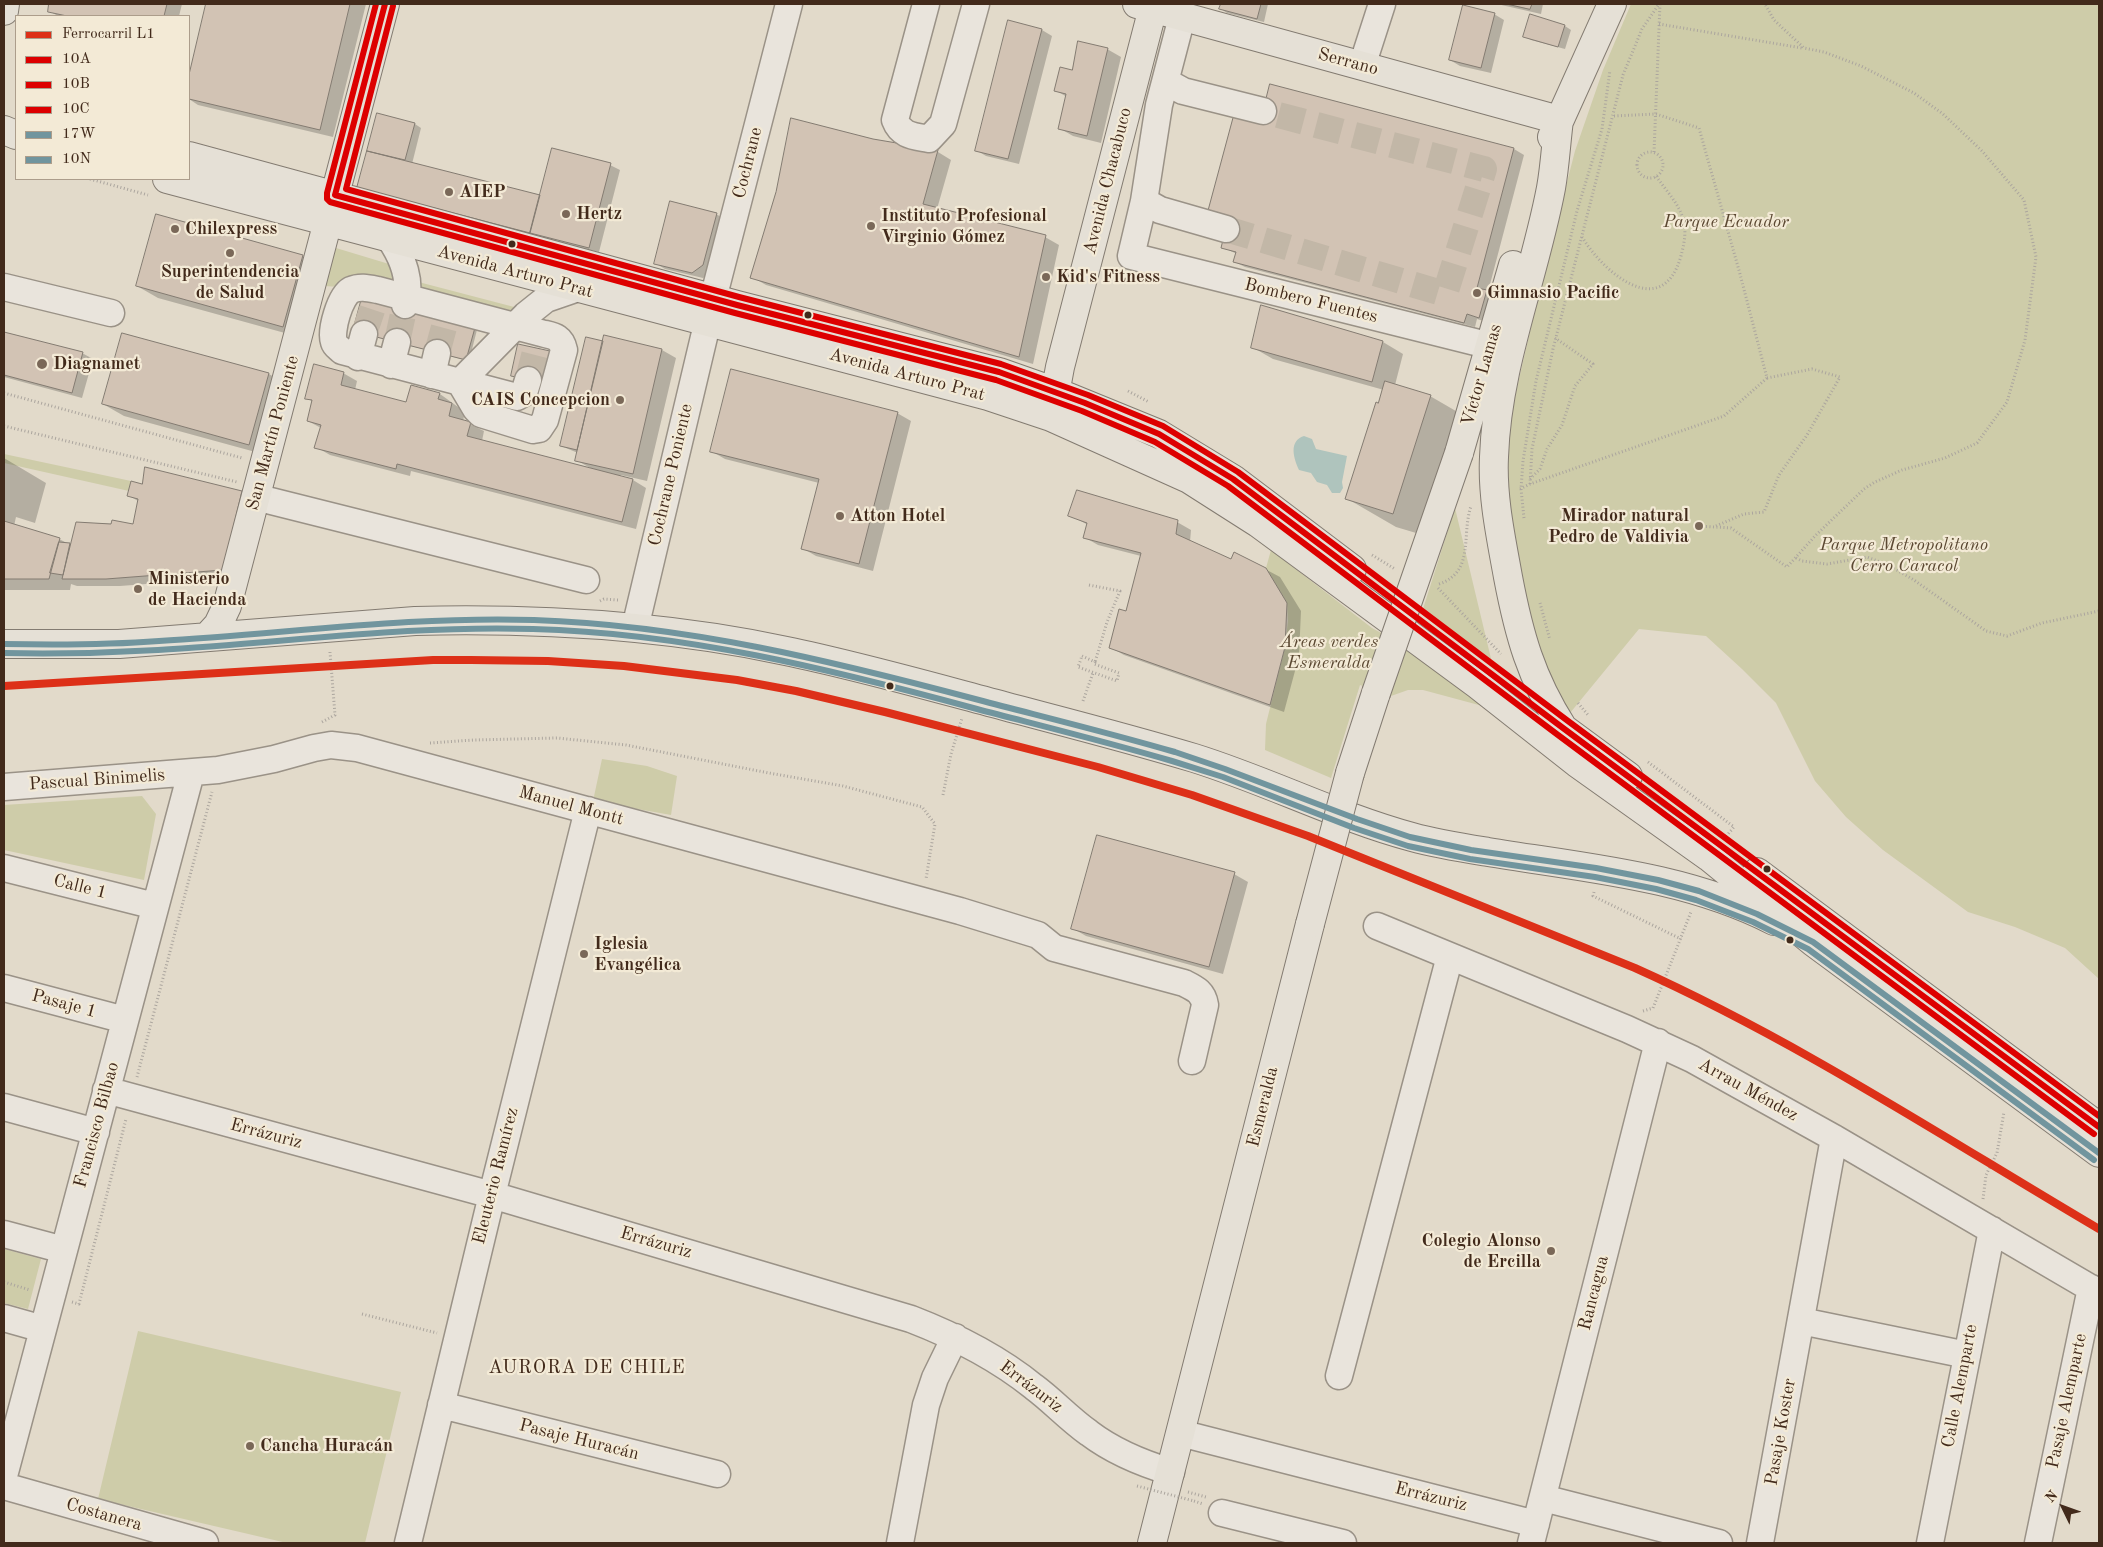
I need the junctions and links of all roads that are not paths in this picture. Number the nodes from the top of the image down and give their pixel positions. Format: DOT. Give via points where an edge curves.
graph roads {
  1 [pos="5,4"];
  2 [pos="385,4"];
  3 [pos="789,4"];
  4 [pos="926,4"];
  5 [pos="976,4"];
  6 [pos="1382,4"];
  7 [pos="1612,4"];
  8 [pos="1148,5"];
  9 [pos="4,10"];
  10 [pos="1184,10"];
  11 [pos="1362,66"];
  12 [pos="1166,79"];
  13 [pos="1263,111"];
  14 [pos="1559,120"];
  15 [pos="190,156"];
  16 [pos="171,180"];
  17 [pos="335,195"];
  18 [pos="1144,201"];
  19 [pos="328,222"];
  20 [pos="1226,228"];
  21 [pos="390,238"];
  22 [pos="1131,256"];
  23 [pos="311,284"];
  24 [pos="4,287"];
  25 [pos="578,288"];
  26 [pos="407,301"];
  27 [pos="710,311"];
  28 [pos="111,312"];
  29 [pos="336,324"];
  30 [pos="515,326"];
  31 [pos="1491,346"];
  32 [pos="293,356"];
  33 [pos="528,380"];
  34 [pos="460,382"];
  35 [pos="1053,404"];
  36 [pos="259,483"];
  37 [pos="586,580"];
  38 [pos="635,628"];
  39 [pos="207,637"];
  40 [pos="4,644"];
  41 [pos="1376,693"];
  42 [pos="1563,740"];
  43 [pos="191,773"];
  44 [pos="4,787"];
  45 [pos="588,810"];
  46 [pos="4,868"];
  47 [pos="155,906"];
  48 [pos="1377,926"];
  49 [pos="1813,942"];
  50 [pos="1450,956"];
  51 [pos="4,988"];
  52 [pos="125,1020"];
  53 [pos="1658,1042"];
  54 [pos="1192,1060"];
  55 [pos="106,1090"];
  56 [pos="4,1107"];
  57 [pos="2099,1127"];
  58 [pos="96,1132"];
  59 [pos="1834,1138"];
  60 [pos="2099,1153"];
  61 [pos="492,1195"];
  62 [pos="1992,1230"];
  63 [pos="4,1234"];
  64 [pos="64,1250"];
  65 [pos="2095,1290"];
  66 [pos="4,1318"];
  67 [pos="1801,1321"];
  68 [pos="43,1329"];
  69 [pos="955,1337"];
  70 [pos="1966,1355"];
  71 [pos="1339,1376"];
  72 [pos="441,1405"];
  73 [pos="1180,1433"];
  74 [pos="7,1451"];
  75 [pos="1171,1472"];
  76 [pos="717,1474"];
  77 [pos="4,1476"];
  78 [pos="4,1486"];
  79 [pos="1543,1498"];
  80 [pos="1222,1513"];
  81 [pos="1534,1534"];
  82 [pos="1155,1537"];
  83 [pos="1326,1541"];
  84 [pos="205,1543"];
  85 [pos="408,1543"];
  86 [pos="900,1543"];
  87 [pos="1719,1543"];
  88 [pos="1760,1543"];
  89 [pos="1930,1543"];
  90 [pos="2038,1543"];
  1 -- 9 [label="main road"];
  2 -- 17 [label="main road, San Martín Poniente"];
  3 -- 27 [label="street, Cochrane"];
  4 -- 5 [label="street" via="895,120 903,133 929,139 943,124"];
  6 -- 11 [label="street"];
  7 -- 14 [label="main road, Víctor Lamas"];
  8 -- 10 [label="main road, Serrano"];
  8 -- 35 [label="main road, Avenida Chacabuco"];
  10 -- 11 [label="main road, Serrano"];
  10 -- 12 [label="street, Avenida Chacabuco"];
  11 -- 14 [label="main road, Serrano"];
  12 -- 13 [label="street" via="1184,91"];
  12 -- 18 [label="street, Avenida Chacabuco"];
  14 -- 31 [label="main road, Víctor Lamas" via="1538,172"];
  14 -- 42 [label="main road" via="1551,189 1504,382 1494,467 1504,553 1523,646"];
  15 -- 17 [label="main road, Avenida Arturo Prat"];
  16 -- 19 [label="main road, Avenida Arturo Prat"];
  17 -- 19 [label="main road, San Martín Poniente"];
  17 -- 27 [label="main road, Avenida Arturo Prat"];
  18 -- 20 [label="street" via="1160,210"];
  18 -- 22 [label="street, Avenida Chacabuco"];
  19 -- 21 [label="main road, Avenida Arturo Prat"];
  19 -- 23 [label="main road, San Martín Poniente"];
  21 -- 25 [label="main road, Avenida Arturo Prat"];
  21 -- 26 [label="street" via="404,261"];
  22 -- 31 [label="street, Bombero Fuentes"];
  23 -- 29 [label="street" via="325,312"];
  23 -- 32 [label="main road, San Martín Poniente"];
  24 -- 28 [label="street"];
  25 -- 27 [label="main road, Avenida Arturo Prat"];
  25 -- 30 [label="street" via="546,299"];
  26 -- 29 [label="street" via="363,287 346,294 339,306"];
  26 -- 30 [label="street"];
  27 -- 35 [label="main road, Avenida Arturo Prat" via="999,372"];
  27 -- 38 [label="street, Cochrane Poniente"];
  29 -- 32 [label="street" via="301,346"];
  29 -- 34 [label="street" via="334,343 342,351 361,345 435,364"];
  30 -- 34 [label="street"];
  30 -- 34 [label="street" via="539,340 561,340 564,350 545,420 539,429 481,414"];
  31 -- 41 [label="main road, Víctor Lamas, bridge" via="1459,453"];
  32 -- 36 [label="main road, San Martín Poniente"];
  33 -- 34 [label="street" via="524,393 517,397"];
  35 -- 42 [label="main road, Avenida Arturo Prat" via="1159,434 1233,479"];
  36 -- 37 [label="street"];
  36 -- 39 [label="main road, San Martín Poniente" via="227,606 218,625"];
  38 -- 39 [label="main road" via="520,621 415,622"];
  38 -- 49 [label="main road" via="785,651 1103,732 1205,762 1358,820 1418,839 1634,875 1699,892 1770,918"];
  39 -- 40 [label="main road" via="119,644"];
  41 -- 73 [label="main road, Esmeralda, bridge" via="1350,773 1310,924"];
  42 -- 49 [label="main road"];
  42 -- 57 [label="main road, Avenida Arturo Prat" via="1727,836"];
  43 -- 44 [label="street, Pascual Binimelis"];
  43 -- 45 [label="street, Manuel Montt" via="314,748 341,746"];
  43 -- 47 [label="street, Francisco Bilbao"];
  45 -- 54 [label="street, Manuel Montt" via="938,905 1038,935 1054,948 1184,984 1204,996 1205,1005"];
  45 -- 61 [label="street, Eleuterio Ramírez"];
  46 -- 47 [label="street, Calle 1"];
  47 -- 52 [label="street, Francisco Bilbao"];
  48 -- 50 [label="street, Arrau Méndez"];
  49 -- 60 [label="main road"];
  50 -- 53 [label="street, Arrau Méndez"];
  50 -- 71 [label="street"];
  51 -- 52 [label="street, Pasaje 1"];
  52 -- 55 [label="street, Francisco Bilbao"];
  53 -- 59 [label="street, Arrau Méndez"];
  53 -- 79 [label="street, Rancagua"];
  55 -- 58 [label="street, Francisco Bilbao"];
  55 -- 61 [label="street, Errázuriz"];
  56 -- 58 [label="street"];
  58 -- 64 [label="street, Francisco Bilbao"];
  59 -- 62 [label="street, Arrau Méndez"];
  59 -- 67 [label="street, Pasaje Koster"];
  61 -- 69 [label="street, Errázuriz" via="844,1298"];
  61 -- 72 [label="street, Eleuterio Ramírez"];
  62 -- 65 [label="street, Arrau Méndez"];
  62 -- 70 [label="street, Calle Alemparte"];
  63 -- 64 [label="street"];
  64 -- 68 [label="street, Francisco Bilbao"];
  65 -- 90 [label="street, Pasaje Alemparte"];
  66 -- 68 [label="street"];
  67 -- 70 [label="street"];
  67 -- 88 [label="street, Pasaje Koster"];
  68 -- 74 [label="street, Francisco Bilbao"];
  69 -- 75 [label="street, Errázuriz" via="1034,1387 1106,1446 1146,1465"];
  69 -- 86 [label="street" via="926,1405"];
  70 -- 89 [label="street, Calle Alemparte"];
  72 -- 76 [label="street, Pasaje Huracán"];
  72 -- 85 [label="street, Eleuterio Ramírez"];
  73 -- 75 [label="main road, Esmeralda"];
  73 -- 81 [label="street, Errázuriz"];
  74 -- 77 [label="street, Francisco Bilbao"];
  75 -- 82 [label="main road, Esmeralda"];
  78 -- 84 [label="street, Costanera"];
  79 -- 81 [label="street, Rancagua"];
  79 -- 87 [label="street"];
  80 -- 83 [label="street"];
}
